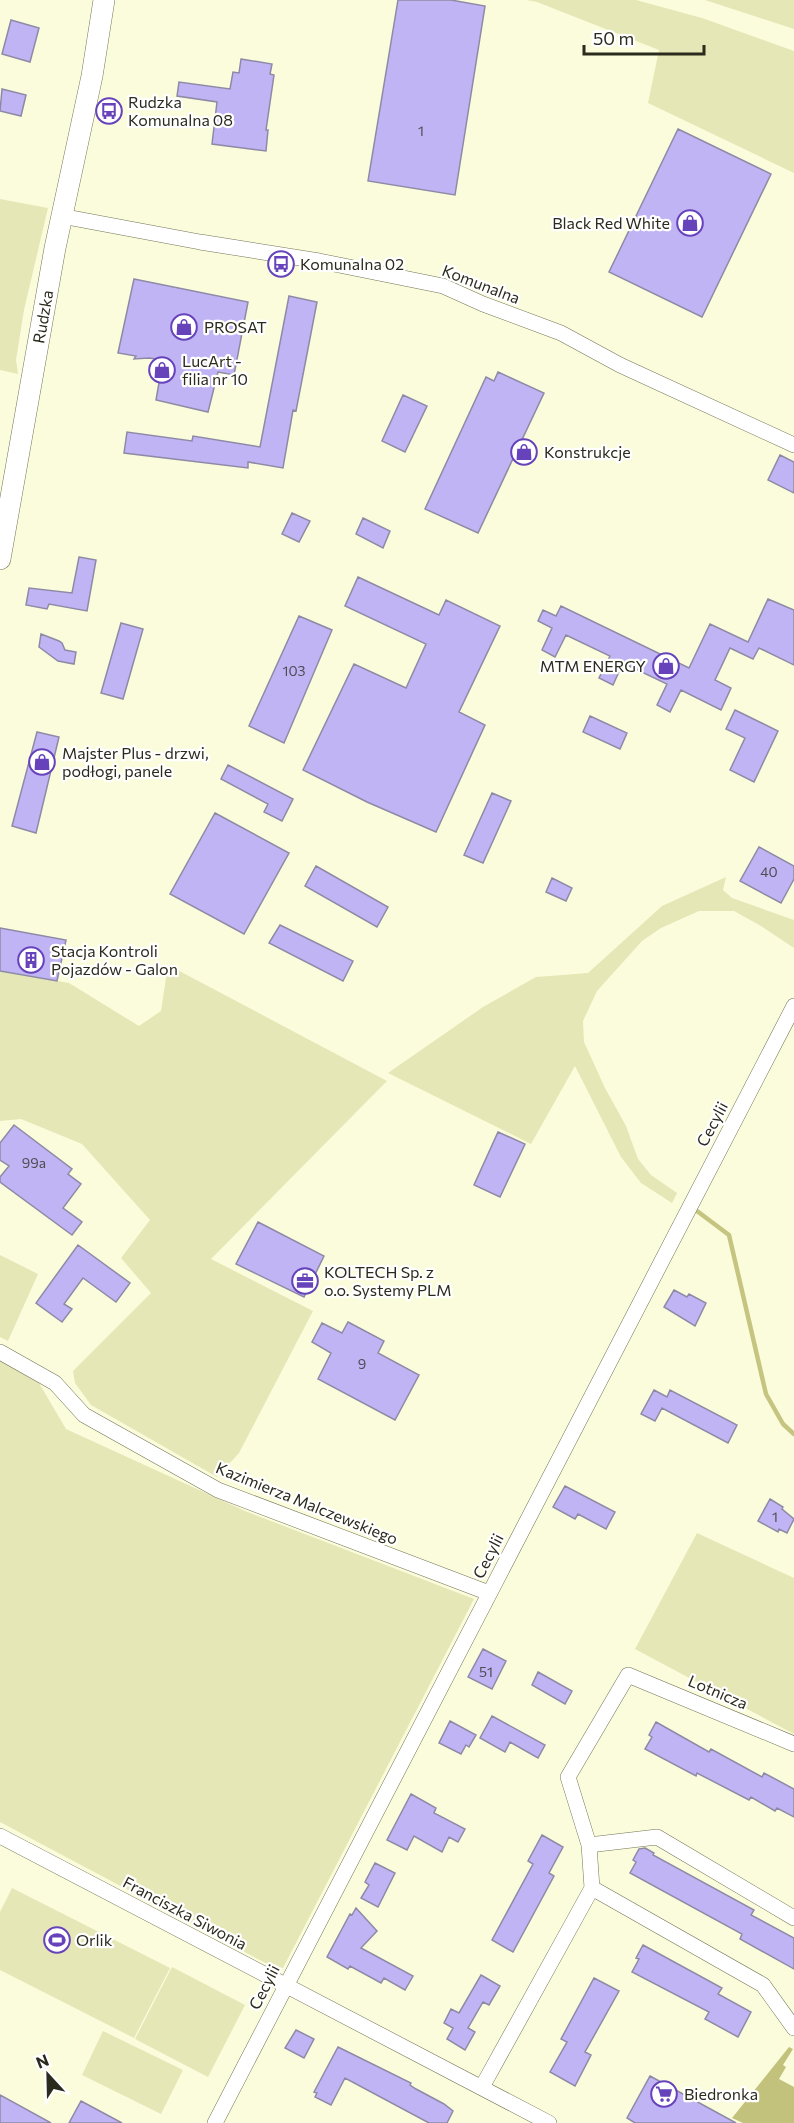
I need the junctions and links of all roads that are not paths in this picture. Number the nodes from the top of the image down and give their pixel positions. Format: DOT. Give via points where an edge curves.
graph roads {
  1 [pos="104,0"];
  2 [pos="116,0"];
  3 [pos="92,76"];
  4 [pos="62,216"];
  5 [pos="794,445"];
  6 [pos="0,559"];
  7 [pos="794,1006"];
  8 [pos="0,1352"];
  9 [pos="489,1593"];
  10 [pos="794,1744"];
  11 [pos="0,1836"];
  12 [pos="589,1845"];
  13 [pos="592,1888"];
  14 [pos="794,1918"];
  15 [pos="285,1986"];
  16 [pos="794,2028"];
  17 [pos="482,2087"];
  18 [pos="214,2123"];
  19 [pos="549,2123"];
  1 -- 3 [label="street, Rudzka"];
  2 -- 3 [label="street, Rudzka"];
  3 -- 4 [label="street, Rudzka"];
  4 -- 5 [label="street, Komunalna" via="443,286 561,333 620,365"];
  4 -- 6 [label="street, Rudzka"];
  7 -- 9 [label="street, Cecylii"];
  8 -- 9 [label="street, Kazimierza Malczewskiego" via="55,1383 84,1415 218,1490"];
  9 -- 15 [label="street, Cecylii"];
  10 -- 12 [label="street, Lotnicza" via="628,1675 568,1777"];
  11 -- 15 [label="street, Franciszka Siwonia"];
  12 -- 13 [label="street"];
  12 -- 14 [label="street" via="657,1837"];
  13 -- 16 [label="street" via="763,1985"];
  13 -- 17 [label="street"];
  15 -- 17 [label="street, Franciszka Siwonia"];
  15 -- 18 [label="street, Cecylii"];
  17 -- 19 [label="street, Franciszka Siwonia"];
}
